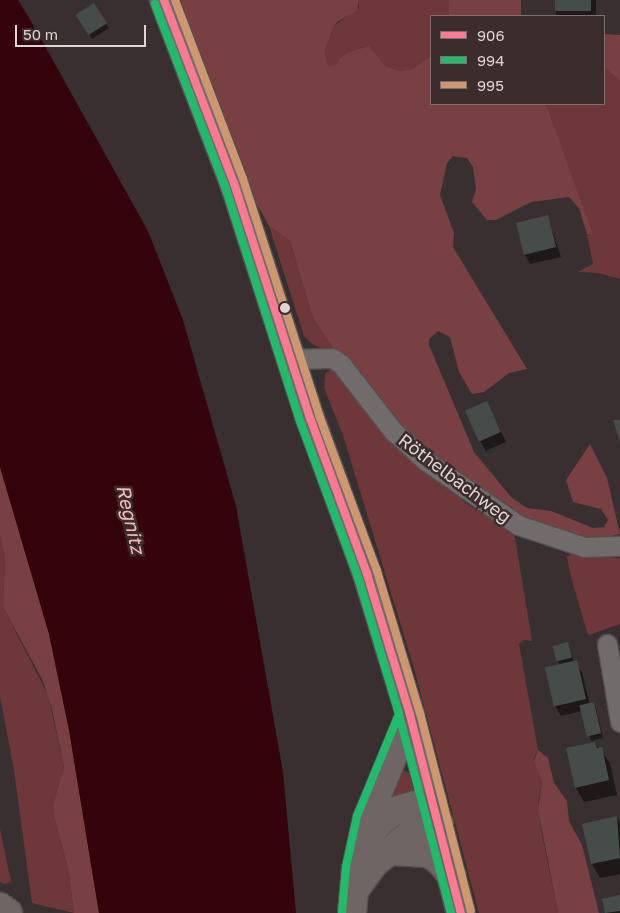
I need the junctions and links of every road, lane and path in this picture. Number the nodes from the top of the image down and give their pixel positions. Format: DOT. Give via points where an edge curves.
graph roads {
  1 [pos="164,0"];
  2 [pos="291,359"];
  3 [pos="620,546"];
  4 [pos="607,644"];
  5 [pos="410,715"];
  6 [pos="620,722"];
  7 [pos="436,812"];
  8 [pos="362,837"];
  9 [pos="390,851"];
  10 [pos="452,876"];
  11 [pos="354,901"];
  12 [pos="0,907"];
  13 [pos="8,913"];
  14 [pos="461,913"];
  1 -- 2 [label="street" via="217,138"];
  2 -- 3 [label="street, Röthelbachweg" via="332,358 372,408 406,443 495,512 518,525 584,547"];
  2 -- 5 [label="street" via="367,574"];
  4 -- 6 [label="street"];
  5 -- 7 [label="street"];
  5 -- 8 [label="main road"];
  7 -- 8 [label="main road" via="392,812"];
  7 -- 9 [label="main road"];
  7 -- 10 [label="street"];
  8 -- 11 [label="main road"];
  9 -- 10 [label="main road" via="428,853 440,861"];
  9 -- 11 [label="main road" via="374,863"];
  10 -- 14 [label="street"];
  12 -- 13 [label="main road"];
}
